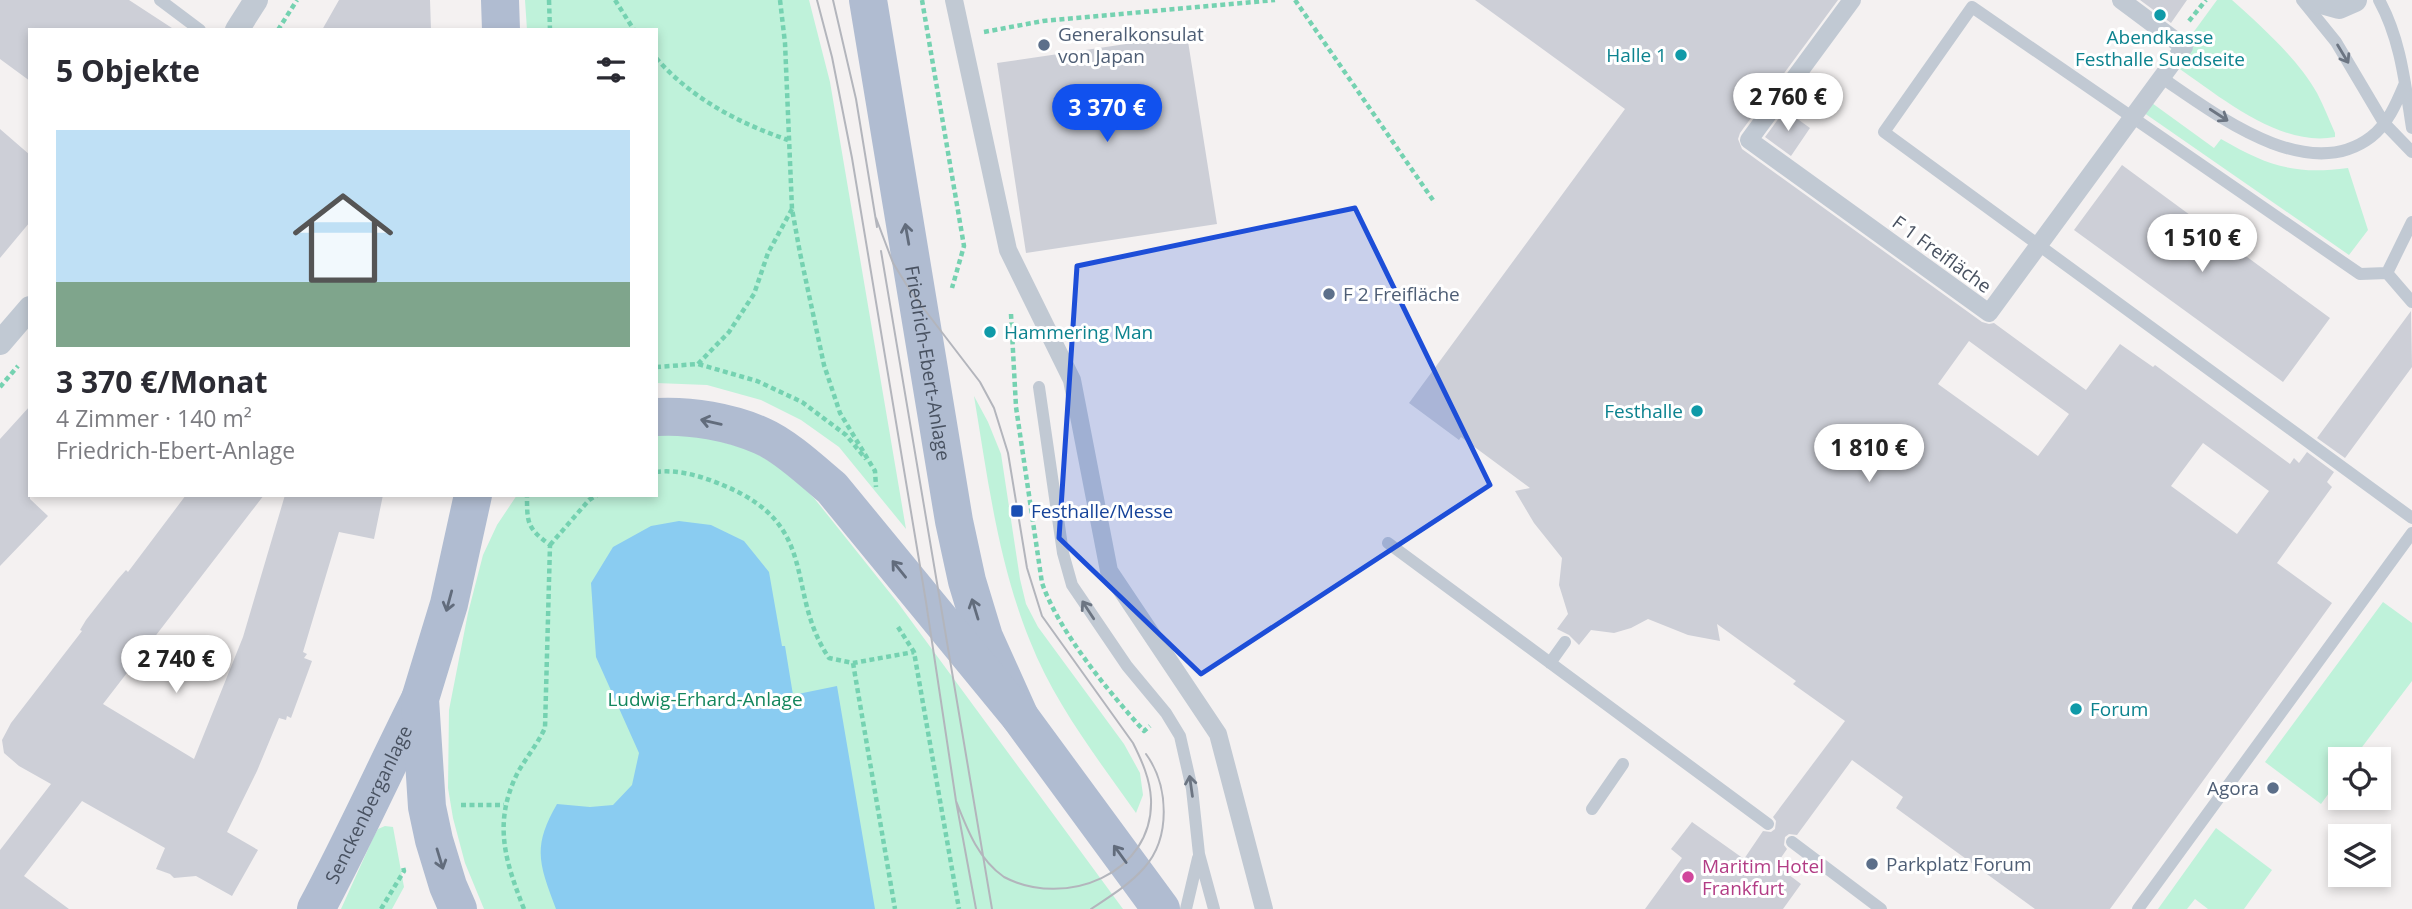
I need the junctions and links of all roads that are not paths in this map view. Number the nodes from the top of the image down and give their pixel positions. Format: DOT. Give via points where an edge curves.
graph roads {
  1 [pos="160,0"];
  2 [pos="256,0"];
  3 [pos="500,0"];
  4 [pos="868,0"];
  5 [pos="954,0"];
  6 [pos="1852,0"];
  7 [pos="2121,0"];
  8 [pos="2302,0"];
  9 [pos="2314,0"];
  10 [pos="2355,0"];
  11 [pos="2380,0"];
  12 [pos="197,28"];
  13 [pos="238,28"];
  14 [pos="501,28"];
  15 [pos="2162,78"];
  16 [pos="2405,83"];
  17 [pos="2131,116"];
  18 [pos="2384,123"];
  19 [pos="2412,128"];
  20 [pos="2412,152"];
  21 [pos="2412,222"];
  22 [pos="2038,245"];
  23 [pos="2387,272"];
  24 [pos="2412,302"];
  25 [pos="28,310"];
  26 [pos="0,343"];
  27 [pos="1039,387"];
  28 [pos="658,417"];
  29 [pos="473,497"];
  30 [pos="495,497"];
  31 [pos="2412,518"];
  32 [pos="2412,533"];
  33 [pos="466,535"];
  34 [pos="1388,543"];
  35 [pos="1565,642"];
  36 [pos="1549,663"];
  37 [pos="420,699"];
  38 [pos="1020,716"];
  39 [pos="1623,764"];
  40 [pos="1592,809"];
  41 [pos="1768,824"];
  42 [pos="1792,842"];
  43 [pos="1199,854"];
  44 [pos="316,909"];
  45 [pos="458,909"];
  46 [pos="1161,909"];
  47 [pos="1186,909"];
  48 [pos="1214,909"];
  49 [pos="1264,909"];
  50 [pos="1881,909"];
  51 [pos="2138,909"];
  1 -- 12 [label="lane"];
  2 -- 13 [label="street"];
  3 -- 14 [label="main road"];
  38 -- 4 [label="main road, Friedrich-Ebert-Anlage, one-way" via="984,636 954,521"];
  5 -- 49 [label="street" via="1008,250 1072,380 1109,570 1218,734"];
  6 -- 22 [label="street, F 1 Freifläche" via="1749,140 1989,313"];
  7 -- 17 [label="street, F 1 Freifläche" via="2183,47"];
  8 -- 18 [label="lane, one-way" via="2336,42"];
  9 -- 10 [label="street" via="2339,6"];
  11 -- 16 [label="lane" via="2399,49"];
  15 -- 18 [label="lane, one-way" via="2236,125 2283,148 2306,152 2349,148 2371,138"];
  16 -- 18 [label="lane"];
  16 -- 19 [label="lane"];
  17 -- 22 [label="street, F 1 Freifläche"];
  17 -- 22 [label="lane" via="1972,7 1884,132"];
  17 -- 23 [label="lane" via="2360,274"];
  18 -- 20 [label="lane"];
  21 -- 23 [label="lane"];
  22 -- 31 [label="lane"];
  23 -- 24 [label="lane"];
  25 -- 26 [label="street"];
  43 -- 27 [label="lane, one-way" via="1180,736 1072,585 1063,553"];
  38 -- 28 [label="main road, one-way" via="832,488 807,467 764,436 700,419"];
  29 -- 33 [label="main road"];
  30 -- 33 [label="main road"];
  32 -- 51 [label="lane"];
  33 -- 37 [label="main road, one-way"];
  34 -- 36 [label="lane"];
  35 -- 36 [label="lane"];
  36 -- 41 [label="lane"];
  37 -- 44 [label="main road, Senckenberganlage"];
  37 -- 45 [label="main road, one-way" via="427,807"];
  46 -- 38 [label="main road, one-way"];
  39 -- 40 [label="lane"];
  42 -- 50 [label="lane"];
  43 -- 47 [label="lane"];
  43 -- 48 [label="lane"];
}
